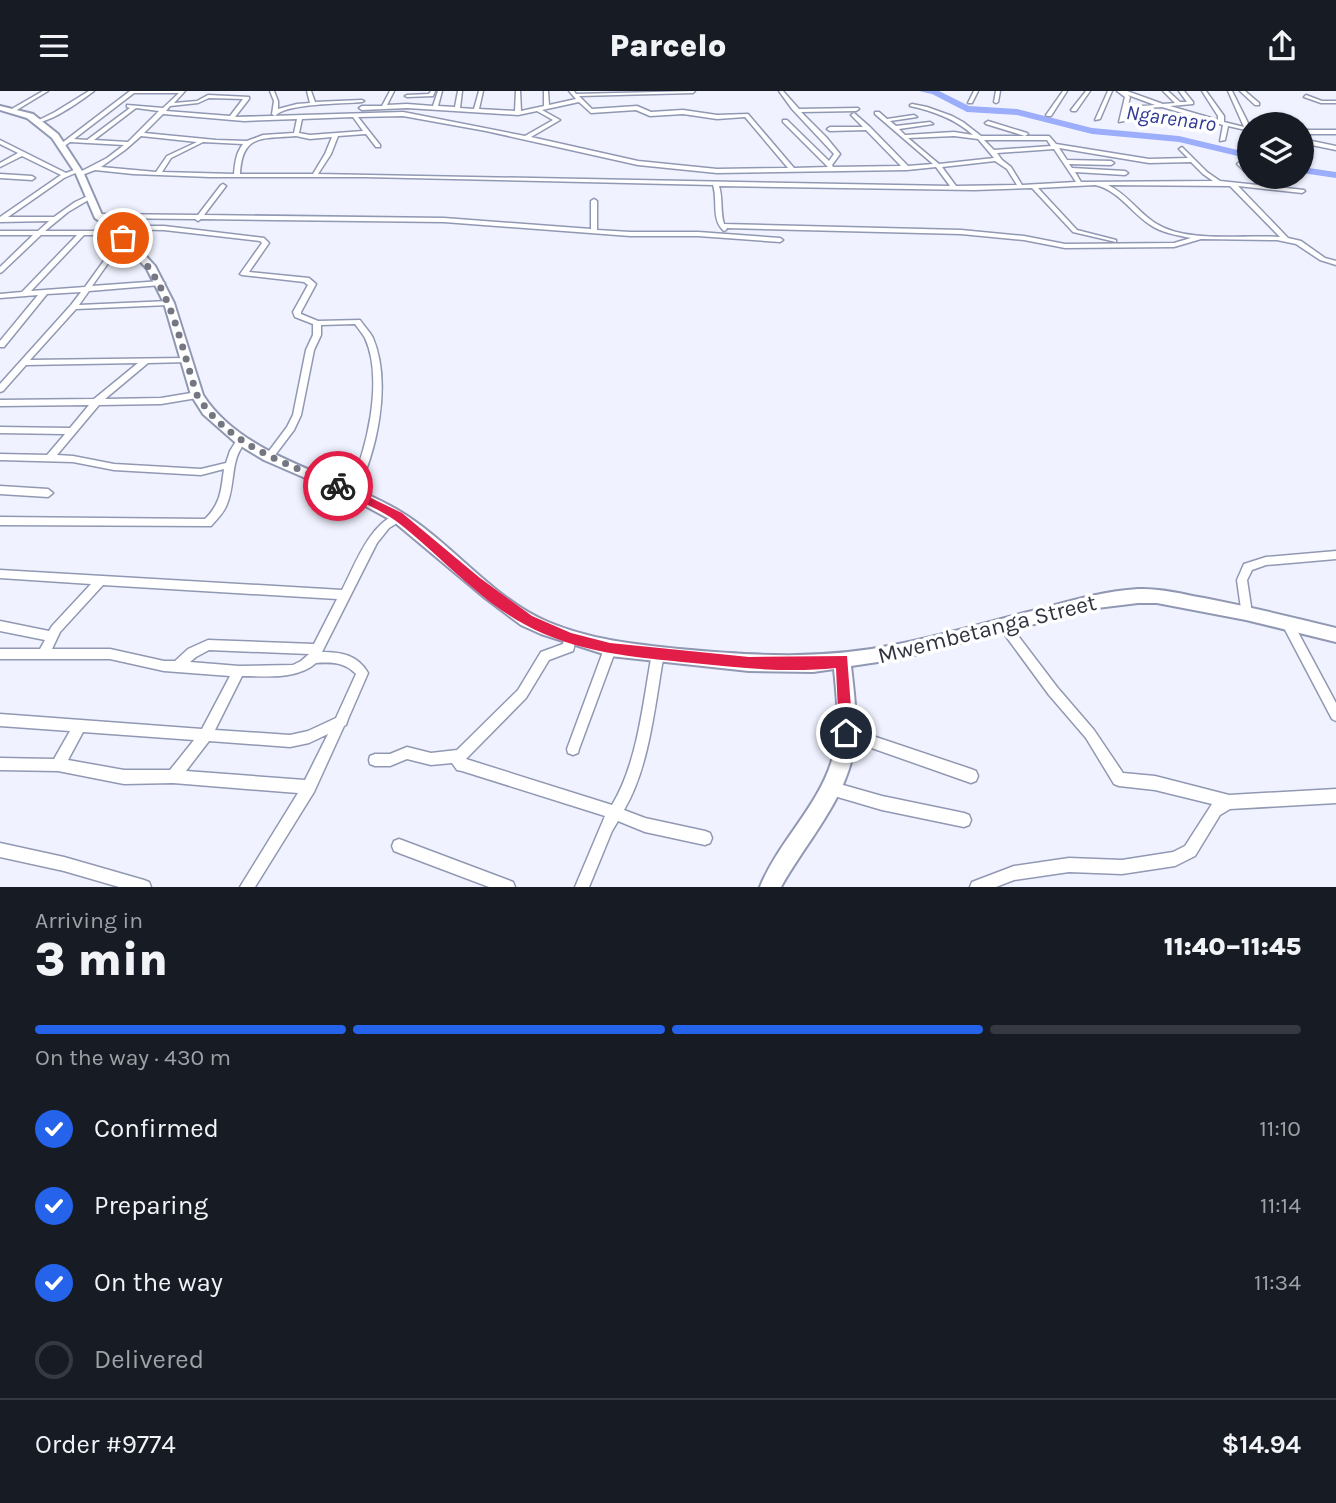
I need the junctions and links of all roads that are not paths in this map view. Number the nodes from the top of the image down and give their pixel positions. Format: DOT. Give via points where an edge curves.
graph roads {
  1 [pos="47,91"];
  2 [pos="92,91"];
  3 [pos="183,91"];
  4 [pos="272,91"];
  5 [pos="310,91"];
  6 [pos="366,91"];
  7 [pos="392,91"];
  8 [pos="433,91"];
  9 [pos="440,91"];
  10 [pos="460,91"];
  11 [pos="481,91"];
  12 [pos="518,91"];
  13 [pos="547,91"];
  14 [pos="782,91"];
  15 [pos="976,91"];
  16 [pos="998,91"];
  17 [pos="1065,91"];
  18 [pos="1088,91"];
  19 [pos="1110,91"];
  20 [pos="1119,91"];
  21 [pos="1165,91"];
  22 [pos="1181,91"];
  23 [pos="1204,91"];
  24 [pos="1230,91"];
  25 [pos="1242,91"];
  26 [pos="133,92"];
  27 [pos="693,92"];
  28 [pos="1150,92"];
  29 [pos="408,93"];
  30 [pos="573,93"];
  31 [pos="1306,96"];
  32 [pos="580,100"];
  33 [pos="1151,100"];
  34 [pos="970,102"];
  35 [pos="996,102"];
  36 [pos="1336,102"];
  37 [pos="313,104"];
  38 [pos="362,104"];
  39 [pos="1257,104"];
  40 [pos="115,105"];
  41 [pos="912,105"];
  42 [pos="384,106"];
  43 [pos="400,106"];
  44 [pos="1163,106"];
  45 [pos="134,107"];
  46 [pos="547,107"];
  47 [pos="435,108"];
  48 [pos="7,109"];
  49 [pos="164,109"];
  50 [pos="457,109"];
  51 [pos="1180,109"];
  52 [pos="476,110"];
  53 [pos="539,110"];
  54 [pos="1074,110"];
  55 [pos="276,111"];
  56 [pos="798,111"];
  57 [pos="1240,112"];
  58 [pos="518,113"];
  59 [pos="877,113"];
  60 [pos="356,115"];
  61 [pos="1049,115"];
  62 [pos="1140,115"];
  63 [pos="340,116"];
  64 [pos="300,117"];
  65 [pos="914,117"];
  66 [pos="1173,117"];
  67 [pos="231,118"];
  68 [pos="274,118"];
  69 [pos="1097,119"];
  70 [pos="1208,119"];
  71 [pos="887,120"];
  72 [pos="785,121"];
  73 [pos="1121,121"];
  74 [pos="38,122"];
  75 [pos="988,123"];
  76 [pos="1223,123"];
  77 [pos="930,124"];
  78 [pos="1237,126"];
  79 [pos="868,128"];
  80 [pos="896,128"];
  81 [pos="830,129"];
  82 [pos="1203,129"];
  83 [pos="367,132"];
  84 [pos="1314,132"];
  85 [pos="1336,132"];
  86 [pos="139,134"];
  87 [pos="296,134"];
  88 [pos="338,136"];
  89 [pos="906,136"];
  90 [pos="1032,137"];
  91 [pos="526,138"];
  92 [pos="980,138"];
  93 [pos="1222,140"];
  94 [pos="89,141"];
  95 [pos="205,141"];
  96 [pos="0,142"];
  97 [pos="65,143"];
  98 [pos="248,143"];
  99 [pos="1314,143"];
  100 [pos="128,144"];
  101 [pos="378,146"];
  102 [pos="1056,147"];
  103 [pos="1336,148"];
  104 [pos="1182,149"];
  105 [pos="993,152"];
  106 [pos="23,153"];
  107 [pos="999,160"];
  108 [pos="1192,160"];
  109 [pos="1065,162"];
  110 [pos="1111,163"];
  111 [pos="0,165"];
  112 [pos="938,166"];
  113 [pos="830,167"];
  114 [pos="908,167"];
  115 [pos="95,168"];
  116 [pos="793,170"];
  117 [pos="1070,170"];
  118 [pos="74,173"];
  119 [pos="158,173"];
  120 [pos="1125,173"];
  121 [pos="0,176"];
  122 [pos="237,176"];
  123 [pos="314,176"];
  124 [pos="32,178"];
  125 [pos="1101,183"];
  126 [pos="1221,183"];
  127 [pos="1231,183"];
  128 [pos="1237,183"];
  129 [pos="1080,184"];
  130 [pos="716,185"];
  131 [pos="223,186"];
  132 [pos="1020,186"];
  133 [pos="1034,186"];
  134 [pos="954,187"];
  135 [pos="1288,189"];
  136 [pos="1302,191"];
  137 [pos="88,198"];
  138 [pos="594,201"];
  139 [pos="98,216"];
  140 [pos="1,219"];
  141 [pos="56,219"];
  142 [pos="198,219"];
  143 [pos="722,226"];
  144 [pos="594,230"];
  145 [pos="0,233"];
  146 [pos="43,233"];
  147 [pos="119,233"];
  148 [pos="81,235"];
  149 [pos="726,236"];
  150 [pos="1205,236"];
  151 [pos="1286,239"];
  152 [pos="780,240"];
  153 [pos="1127,244"];
  154 [pos="1336,263"];
  155 [pos="0,271"];
  156 [pos="161,283"];
  157 [pos="87,290"];
  158 [pos="44,293"];
  159 [pos="24,294"];
  160 [pos="0,296"];
  161 [pos="169,303"];
  162 [pos="74,307"];
  163 [pos="317,323"];
  164 [pos="2,345"];
  165 [pos="185,360"];
  166 [pos="146,361"];
  167 [pos="24,363"];
  168 [pos="0,389"];
  169 [pos="197,395"];
  170 [pos="98,400"];
  171 [pos="0,403"];
  172 [pos="0,430"];
  173 [pos="71,431"];
  174 [pos="241,440"];
  175 [pos="0,457"];
  176 [pos="269,457"];
  177 [pos="50,458"];
  178 [pos="229,465"];
  179 [pos="0,490"];
  180 [pos="352,492"];
  181 [pos="48,493"];
  182 [pos="398,517"];
  183 [pos="0,521"];
  184 [pos="1336,555"];
  185 [pos="0,574"];
  186 [pos="99,582"];
  187 [pos="346,595"];
  188 [pos="1246,613"];
  189 [pos="1003,624"];
  190 [pos="1288,624"];
  191 [pos="0,626"];
  192 [pos="1336,635"];
  193 [pos="52,636"];
  194 [pos="569,638"];
  195 [pos="610,649"];
  196 [pos="315,653"];
  197 [pos="657,653"];
  198 [pos="0,654"];
  199 [pos="43,655"];
  200 [pos="842,661"];
  201 [pos="178,667"];
  202 [pos="239,671"];
  203 [pos="1336,715"];
  204 [pos="0,720"];
  205 [pos="342,720"];
  206 [pos="80,726"];
  207 [pos="846,733"];
  208 [pos="205,736"];
  209 [pos="573,749"];
  210 [pos="455,757"];
  211 [pos="375,761"];
  212 [pos="0,764"];
  213 [pos="58,765"];
  214 [pos="173,775"];
  215 [pos="971,776"];
  216 [pos="309,787"];
  217 [pos="829,787"];
  218 [pos="1336,796"];
  219 [pos="1229,802"];
  220 [pos="615,813"];
  221 [pos="964,820"];
  222 [pos="705,838"];
  223 [pos="399,846"];
  224 [pos="0,850"];
  225 [pos="144,887"];
  226 [pos="247,887"];
  227 [pos="508,887"];
  228 [pos="582,887"];
  229 [pos="770,887"];
  230 [pos="977,887"];
  1 -- 48 [label="street"];
  2 -- 74 [label="street"];
  3 -- 26 [label="street"];
  3 -- 49 [label="street"];
  4 -- 55 [label="street"];
  5 -- 37 [label="street"];
  6 -- 38 [label="street"];
  7 -- 42 [label="street"];
  8 -- 29 [label="street" via="431,95"];
  9 -- 47 [label="street"];
  10 -- 50 [label="street"];
  11 -- 52 [label="street"];
  12 -- 58 [label="street"];
  13 -- 46 [label="street"];
  14 -- 56 [label="street"];
  15 -- 34 [label="street"];
  16 -- 35 [label="street"];
  17 -- 61 [label="street"];
  18 -- 54 [label="street"];
  19 -- 69 [label="street"];
  20 -- 33 [label="street"];
  20 -- 73 [label="street" via="1128,97"];
  21 -- 51 [label="street"];
  22 -- 51 [label="street" via="1191,102"];
  23 -- 76 [label="street"];
  24 -- 57 [label="street"];
  25 -- 39 [label="street"];
  26 -- 40 [label="street"];
  27 -- 30 [label="street"];
  28 -- 33 [label="street"];
  29 -- 43 [label="street"];
  30 -- 32 [label="street"];
  31 -- 36 [label="street"];
  32 -- 46 [label="street"];
  32 -- 116 [label="street" via="591,111 637,108 650,114 746,115"];
  33 -- 44 [label="street"];
  37 -- 38 [label="street"];
  37 -- 55 [label="street"];
  38 -- 42 [label="street"];
  38 -- 60 [label="street"];
  40 -- 45 [label="street"];
  40 -- 97 [label="street"];
  41 -- 92 [label="street" via="954,117"];
  42 -- 43 [label="street"];
  43 -- 47 [label="street"];
  44 -- 51 [label="street"];
  44 -- 62 [label="street" via="1144,107"];
  45 -- 49 [label="street"];
  45 -- 94 [label="street"];
  46 -- 53 [label="street"];
  47 -- 50 [label="street"];
  48 -- 74 [label="street, Mwembetanga Street"];
  49 -- 67 [label="street"];
  49 -- 67 [label="street" via="208,96 247,98"];
  49 -- 86 [label="street"];
  50 -- 52 [label="street"];
  51 -- 66 [label="street"];
  51 -- 70 [label="street"];
  52 -- 58 [label="street"];
  53 -- 58 [label="street"];
  53 -- 91 [label="street" via="557,120"];
  55 -- 68 [label="street"];
  56 -- 79 [label="street" via="855,112"];
  56 -- 113 [label="street" via="837,154"];
  59 -- 71 [label="street"];
  60 -- 63 [label="street"];
  60 -- 83 [label="street"];
  60 -- 91 [label="street" via="412,115"];
  63 -- 64 [label="street"];
  63 -- 88 [label="street"];
  64 -- 68 [label="street"];
  64 -- 87 [label="street"];
  65 -- 71 [label="street"];
  67 -- 68 [label="street"];
  70 -- 76 [label="street"];
  70 -- 82 [label="street"];
  71 -- 80 [label="street"];
  72 -- 113 [label="street"];
  74 -- 97 [label="street, Mwembetanga Street"];
  75 -- 90 [label="street"];
  76 -- 78 [label="street"];
  76 -- 93 [label="street"];
  77 -- 80 [label="street"];
  79 -- 81 [label="street"];
  79 -- 114 [label="street"];
  80 -- 89 [label="street"];
  83 -- 88 [label="street"];
  83 -- 101 [label="street"];
  84 -- 85 [label="street"];
  86 -- 95 [label="street"];
  86 -- 100 [label="street"];
  87 -- 88 [label="street"];
  87 -- 98 [label="street" via="259,136"];
  88 -- 123 [label="street"];
  89 -- 92 [label="street"];
  89 -- 112 [label="street"];
  90 -- 92 [label="street"];
  90 -- 102 [label="street" via="1049,138"];
  91 -- 116 [label="street" via="674,168"];
  92 -- 105 [label="street"];
  94 -- 97 [label="street"];
  94 -- 100 [label="street"];
  95 -- 98 [label="street"];
  95 -- 119 [label="street" via="169,157"];
  96 -- 106 [label="street"];
  97 -- 118 [label="street, Mwembetanga Street"];
  98 -- 122 [label="street" via="237,163"];
  99 -- 103 [label="street"];
  100 -- 115 [label="street"];
  102 -- 105 [label="street"];
  102 -- 108 [label="street" via="1143,160"];
  102 -- 109 [label="street"];
  104 -- 108 [label="street"];
  105 -- 107 [label="street"];
  106 -- 111 [label="street"];
  106 -- 118 [label="street"];
  107 -- 112 [label="street"];
  107 -- 132 [label="street"];
  108 -- 126 [label="street"];
  109 -- 110 [label="street"];
  109 -- 117 [label="street"];
  112 -- 114 [label="street"];
  112 -- 134 [label="street"];
  113 -- 114 [label="street"];
  113 -- 116 [label="street"];
  115 -- 118 [label="street"];
  115 -- 119 [label="street"];
  117 -- 120 [label="street"];
  117 -- 129 [label="street"];
  118 -- 137 [label="street, Mwembetanga Street"];
  118 -- 140 [label="street"];
  119 -- 122 [label="street"];
  121 -- 124 [label="street"];
  122 -- 123 [label="street"];
  123 -- 130 [label="street"];
  125 -- 126 [label="street"];
  125 -- 129 [label="street"];
  125 -- 150 [label="street" via="1160,229"];
  126 -- 127 [label="street"];
  127 -- 128 [label="street"];
  127 -- 151 [label="street"];
  129 -- 133 [label="street"];
  130 -- 134 [label="street"];
  130 -- 143 [label="street"];
  131 -- 142 [label="street"];
  132 -- 133 [label="street"];
  132 -- 134 [label="street"];
  133 -- 153 [label="street" via="1075,231"];
  135 -- 136 [label="street"];
  137 -- 139 [label="street, Mwembetanga Street"];
  137 -- 141 [label="street"];
  138 -- 144 [label="street"];
  139 -- 142 [label="street"];
  139 -- 147 [label="street, Mwembetanga Street"];
  140 -- 141 [label="street"];
  141 -- 146 [label="street"];
  142 -- 144 [label="street" via="444,220"];
  143 -- 149 [label="street"];
  143 -- 153 [label="street" via="961,232 1065,246"];
  144 -- 149 [label="street"];
  145 -- 146 [label="street"];
  146 -- 148 [label="street"];
  146 -- 155 [label="street"];
  147 -- 148 [label="street"];
  147 -- 156 [label="street, Mwembetanga Street"];
  147 -- 157 [label="street"];
  147 -- 163 [label="street" via="164,228 262,239 266,243 244,274 310,281 297,312"];
  148 -- 159 [label="street"];
  149 -- 152 [label="street"];
  150 -- 151 [label="street"];
  150 -- 153 [label="street" via="1174,245"];
  151 -- 154 [label="street" via="1303,245 1317,258"];
  156 -- 157 [label="street"];
  156 -- 161 [label="street, Mwembetanga Street"];
  157 -- 158 [label="street"];
  157 -- 162 [label="street"];
  158 -- 159 [label="street"];
  158 -- 164 [label="street"];
  159 -- 160 [label="street"];
  161 -- 162 [label="street"];
  161 -- 165 [label="street, Mwembetanga Street"];
  162 -- 167 [label="street"];
  163 -- 176 [label="street" via="297,415"];
  163 -- 180 [label="street" via="357,322 374,356 377,380 370,442 363,474"];
  165 -- 166 [label="street"];
  165 -- 169 [label="street, Mwembetanga Street"];
  166 -- 167 [label="street"];
  166 -- 170 [label="street"];
  167 -- 168 [label="street"];
  169 -- 170 [label="street" via="161,401"];
  169 -- 174 [label="street, Mwembetanga Street" via="206,411"];
  170 -- 171 [label="street"];
  170 -- 173 [label="street"];
  172 -- 173 [label="street"];
  173 -- 177 [label="street"];
  174 -- 176 [label="street, Mwembetanga Street"];
  174 -- 178 [label="street"];
  175 -- 177 [label="street"];
  176 -- 180 [label="street, Mwembetanga Street"];
  177 -- 178 [label="street" via="192,471"];
  178 -- 183 [label="street" via="225,499 214,518 201,526"];
  179 -- 181 [label="street"];
  180 -- 182 [label="street, Mwembetanga Street"];
  182 -- 187 [label="street" via="385,525 369,547"];
  182 -- 194 [label="street, Mwembetanga Street" via="527,620"];
  184 -- 188 [label="street" via="1266,561 1248,567 1242,580"];
  185 -- 186 [label="street"];
  186 -- 187 [label="street"];
  186 -- 193 [label="street"];
  187 -- 196 [label="street"];
  188 -- 189 [label="street, Mwembetanga Street" via="1157,596 1121,597"];
  188 -- 190 [label="street, Mwembetanga Street"];
  189 -- 200 [label="street, Mwembetanga Street" via="898,652"];
  189 -- 219 [label="street" via="1090,734 1119,779"];
  190 -- 192 [label="street, Mwembetanga Street"];
  190 -- 203 [label="street"];
  191 -- 193 [label="street"];
  193 -- 199 [label="street"];
  194 -- 195 [label="street, Mwembetanga Street"];
  194 -- 210 [label="street" via="569,647 545,656 522,694 468,751"];
  195 -- 197 [label="street, Mwembetanga Street"];
  195 -- 209 [label="street"];
  196 -- 201 [label="street" via="208,645"];
  196 -- 202 [label="street" via="293,670"];
  196 -- 205 [label="street" via="341,657 362,673"];
  197 -- 200 [label="street, Mwembetanga Street" via="749,663"];
  197 -- 220 [label="street" via="638,761"];
  198 -- 199 [label="street"];
  199 -- 201 [label="street" via="110,654"];
  200 -- 207 [label="street"];
  201 -- 202 [label="street"];
  202 -- 208 [label="street"];
  204 -- 206 [label="street"];
  205 -- 208 [label="street" via="290,741"];
  205 -- 216 [label="street"];
  206 -- 208 [label="street"];
  206 -- 213 [label="street"];
  207 -- 215 [label="street"];
  207 -- 217 [label="street" via="842,759"];
  208 -- 214 [label="street"];
  210 -- 211 [label="street" via="431,759 407,753"];
  210 -- 220 [label="street" via="462,765"];
  212 -- 213 [label="street"];
  213 -- 214 [label="street" via="124,776"];
  214 -- 216 [label="street"];
  216 -- 226 [label="street"];
  217 -- 221 [label="street"];
  217 -- 229 [label="street"];
  218 -- 219 [label="street"];
  219 -- 230 [label="street" via="1216,810 1190,851 1175,859 1122,867 1069,865 1014,873"];
  220 -- 222 [label="street" via="645,825"];
  220 -- 228 [label="street"];
  223 -- 227 [label="street"];
  224 -- 225 [label="street"];
}
